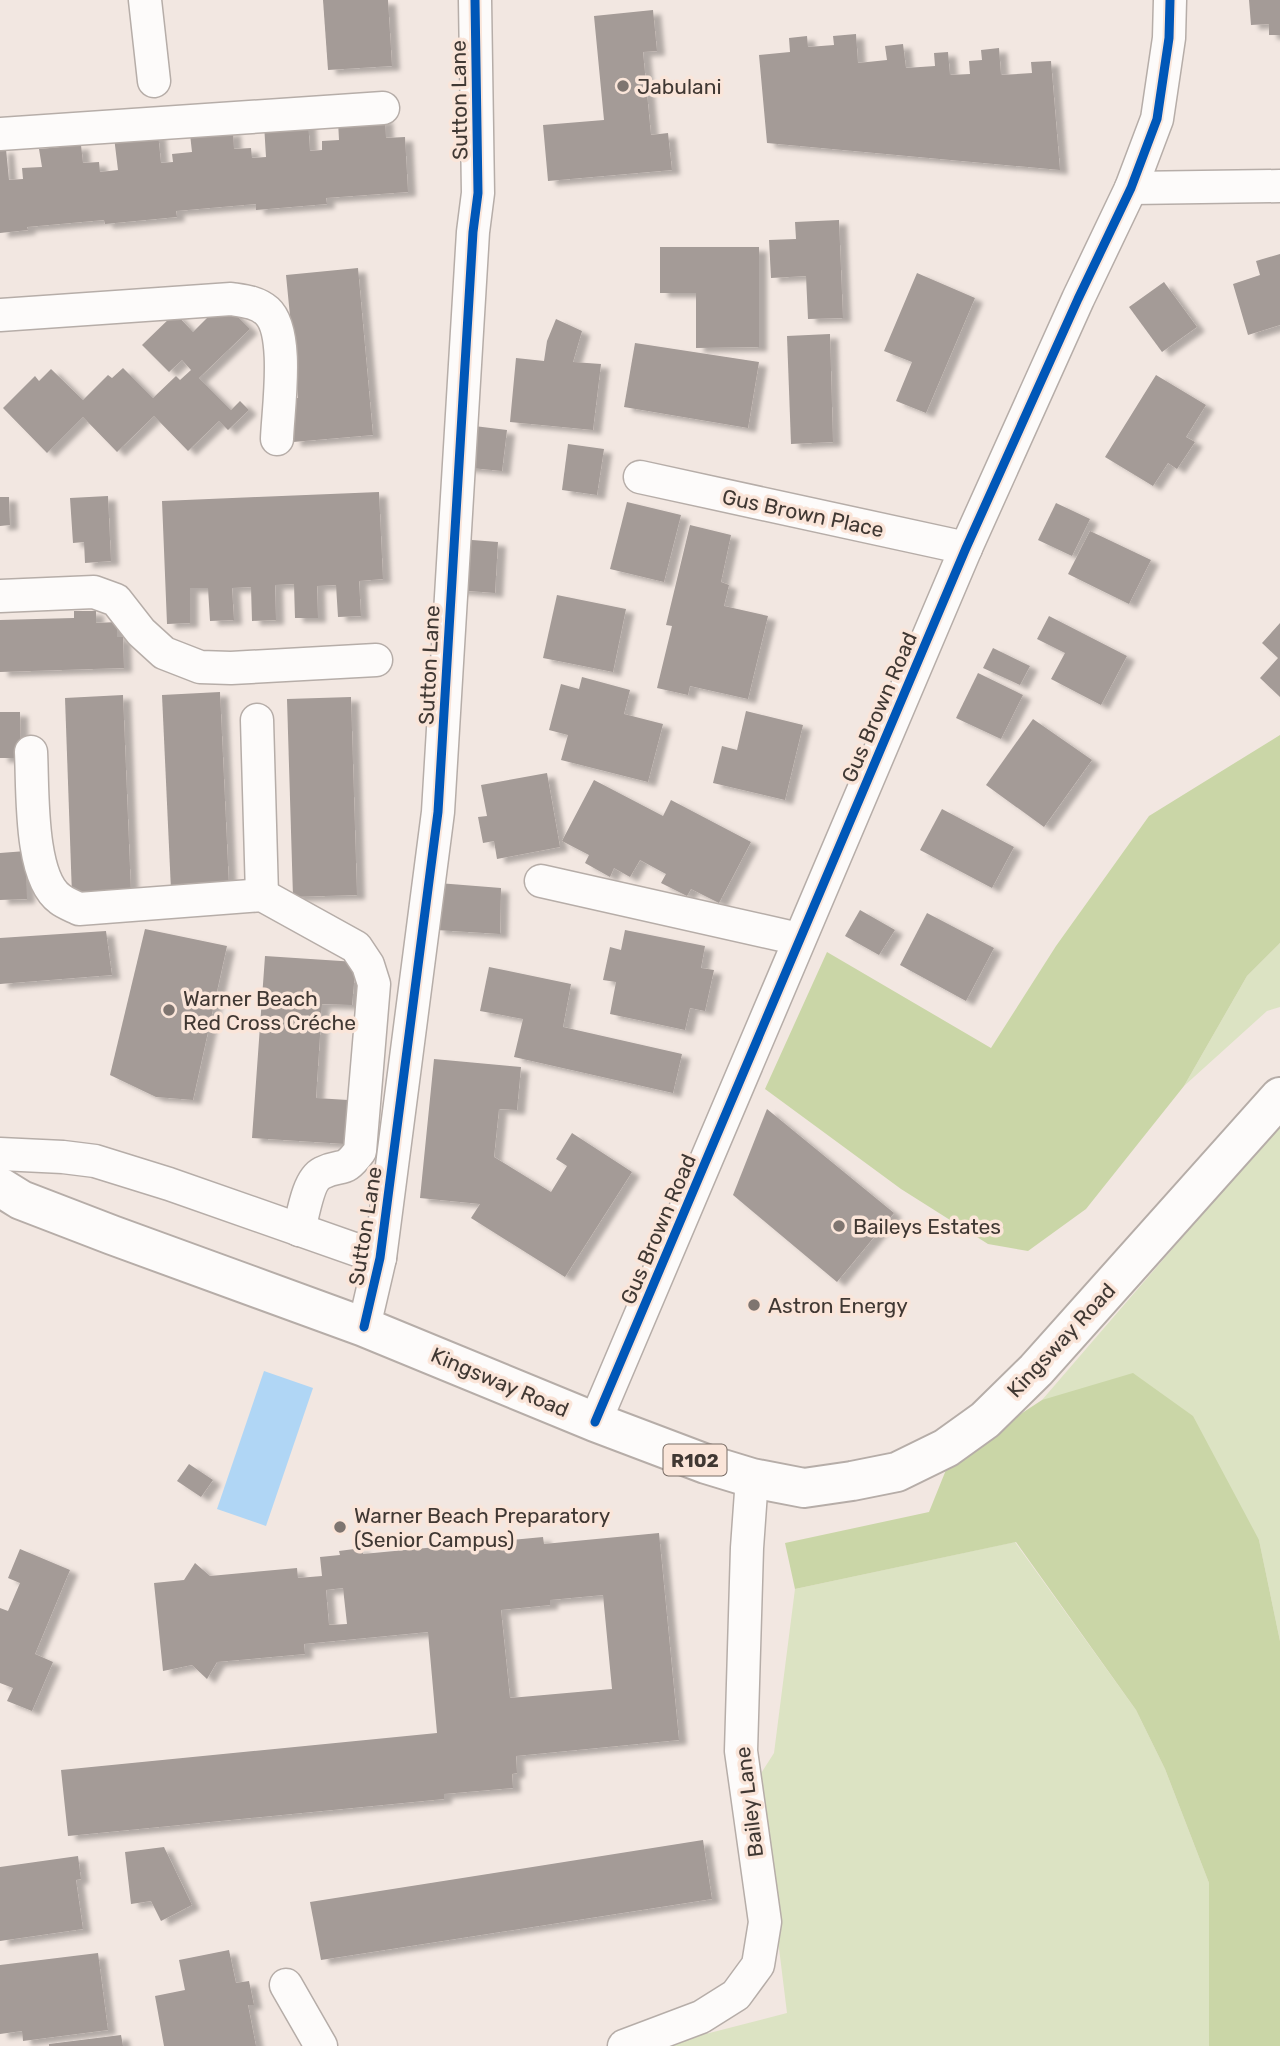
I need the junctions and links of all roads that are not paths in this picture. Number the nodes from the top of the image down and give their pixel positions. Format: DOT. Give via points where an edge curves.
graph roads {
  1 [pos="145,0"];
  2 [pos="475,0"];
  3 [pos="1170,0"];
  4 [pos="154,81"];
  5 [pos="383,108"];
  6 [pos="0,134"];
  7 [pos="1280,187"];
  8 [pos="1131,188"];
  9 [pos="0,315"];
  10 [pos="277,439"];
  11 [pos="640,477"];
  12 [pos="966,548"];
  13 [pos="0,596"];
  14 [pos="376,660"];
  15 [pos="257,720"];
  16 [pos="31,752"];
  17 [pos="541,881"];
  18 [pos="262,895"];
  19 [pos="799,939"];
  20 [pos="1280,1097"];
  21 [pos="0,1154"];
  22 [pos="0,1187"];
  23 [pos="299,1230"];
  24 [pos="380,1258"];
  25 [pos="364,1327"];
  26 [pos="595,1422"];
  27 [pos="752,1478"];
  28 [pos="286,1985"];
  29 [pos="321,2046"];
  30 [pos="624,2046"];
  1 -- 4 [label="street"];
  2 -- 24 [label="street, Sutton Lane" via="478,193 438,812"];
  3 -- 8 [label="street, Gus Brown Road" via="1157,119"];
  5 -- 6 [label="street"];
  7 -- 8 [label="street"];
  8 -- 12 [label="street, Gus Brown Road"];
  9 -- 10 [label="street" via="231,299 258,304 269,312 277,329 281,354"];
  11 -- 12 [label="street, Gus Brown Place"];
  12 -- 19 [label="street, Gus Brown Road"];
  13 -- 14 [label="street" via="94,592 116,600 164,653 200,667"];
  15 -- 18 [label="street"];
  16 -- 18 [label="street" via="36,848 58,898 79,909"];
  17 -- 19 [label="street"];
  18 -- 23 [label="street" via="356,947 374,984 360,1152 349,1166 314,1180"];
  19 -- 26 [label="street, Gus Brown Road"];
  20 -- 27 [label="main road, Kingsway Road / R102" via="1046,1359 985,1420 946,1448 897,1472 804,1488"];
  21 -- 23 [label="street" via="95,1161"];
  22 -- 25 [label="main road, Kingsway Road / R102" via="112,1236"];
  23 -- 24 [label="street"];
  24 -- 25 [label="street, Sutton Lane"];
  25 -- 26 [label="main road, Kingsway Road / R102"];
  26 -- 27 [label="main road, Kingsway Road / R102"];
  27 -- 30 [label="street, Bailey Lane" via="741,1752 765,1922 758,1965 736,1995 701,2017"];
  28 -- 29 [label="street"];
}
